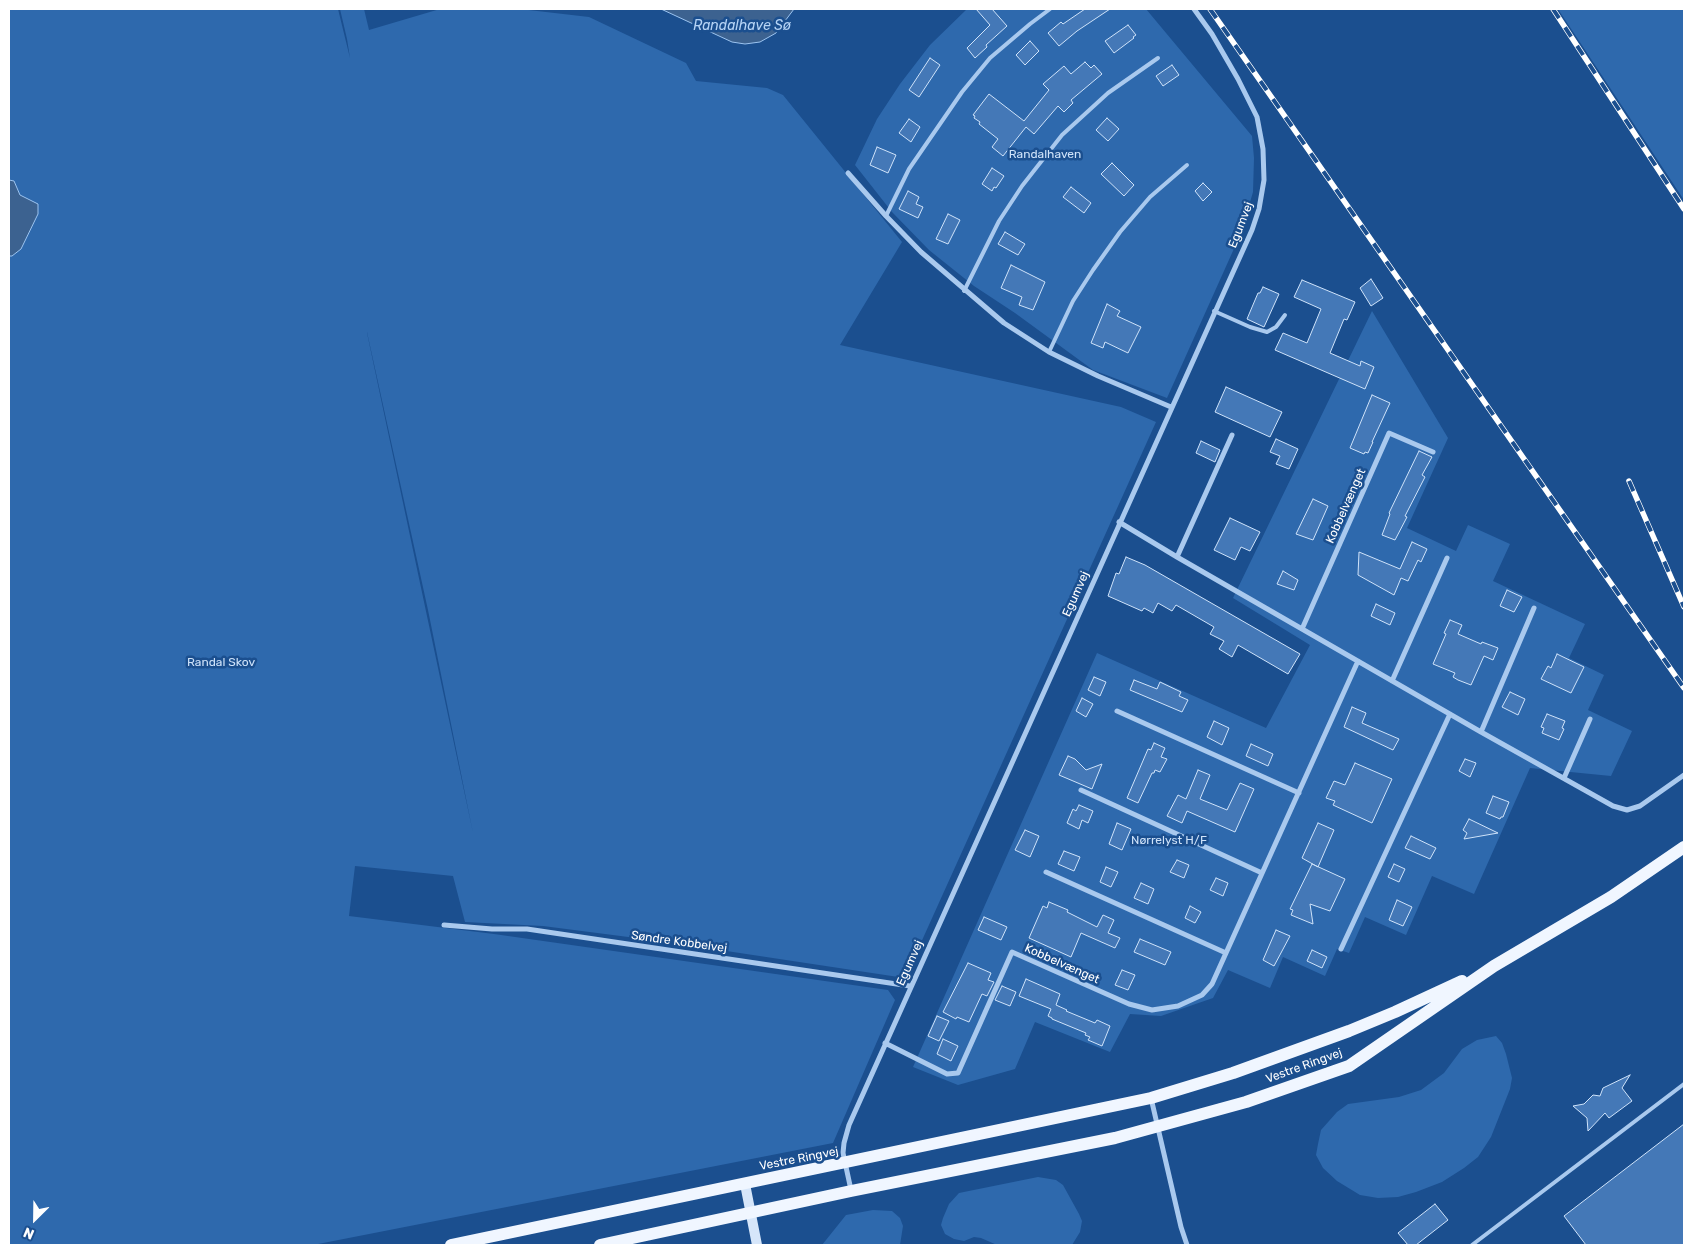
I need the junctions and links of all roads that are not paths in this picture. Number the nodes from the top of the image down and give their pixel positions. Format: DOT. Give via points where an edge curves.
graph roads {
  1 [pos="1050,9"];
  2 [pos="1194,9"];
  3 [pos="1158,58"];
  4 [pos="1187,164"];
  5 [pos="848,173"];
  6 [pos="886,216"];
  7 [pos="964,291"];
  8 [pos="1214,311"];
  9 [pos="1285,315"];
  10 [pos="1049,352"];
  11 [pos="1171,407"];
  12 [pos="1232,435"];
  13 [pos="1433,452"];
  14 [pos="1119,522"];
  15 [pos="1177,557"];
  16 [pos="1447,558"];
  17 [pos="1534,608"];
  18 [pos="1302,629"];
  19 [pos="1358,661"];
  20 [pos="1392,681"];
  21 [pos="1117,711"];
  22 [pos="1450,714"];
  23 [pos="1590,719"];
  24 [pos="1481,732"];
  25 [pos="1684,776"];
  26 [pos="1564,778"];
  27 [pos="1082,790"];
  28 [pos="1299,793"];
  29 [pos="1684,847"];
  30 [pos="1046,872"];
  31 [pos="1262,873"];
  32 [pos="444,925"];
  33 [pos="1341,949"];
  34 [pos="1226,953"];
  35 [pos="1494,966"];
  36 [pos="910,986"];
  37 [pos="885,1043"];
  38 [pos="1684,1084"];
  39 [pos="1151,1098"];
  40 [pos="1158,1127"];
  41 [pos="844,1164"];
  42 [pos="745,1184"];
  43 [pos="851,1191"];
  44 [pos="751,1214"];
  45 [pos="451,1245"];
  46 [pos="600,1245"];
  47 [pos="757,1245"];
  48 [pos="1188,1245"];
  49 [pos="1472,1245"];
  1 -- 6 [label="lane" via="990,58 962,92 909,169"];
  2 -- 8 [label="street, Egumvej" via="1238,79 1256,117 1263,149 1264,180 1259,209"];
  3 -- 7 [label="lane" via="1108,93 1062,135 999,221"];
  4 -- 10 [label="lane" via="1150,197 1120,232 1073,301"];
  5 -- 6 [label="street"];
  6 -- 7 [label="street"];
  7 -- 10 [label="street" via="1004,323"];
  8 -- 9 [label="lane" via="1267,332 1276,327"];
  8 -- 11 [label="street, Egumvej"];
  10 -- 11 [label="street"];
  11 -- 14 [label="street, Egumvej"];
  12 -- 15 [label="street"];
  13 -- 18 [label="street, Kobbelvænget" via="1390,433"];
  14 -- 15 [label="street"];
  14 -- 36 [label="street, Egumvej"];
  15 -- 18 [label="street"];
  16 -- 20 [label="street"];
  17 -- 24 [label="street"];
  18 -- 19 [label="street"];
  19 -- 20 [label="street"];
  19 -- 28 [label="street, Kobbelvænget"];
  20 -- 22 [label="street"];
  21 -- 28 [label="street"];
  22 -- 24 [label="street"];
  22 -- 33 [label="street"];
  23 -- 26 [label="street"];
  24 -- 26 [label="street"];
  25 -- 26 [label="street" via="1640,806 1627,810 1613,806"];
  27 -- 31 [label="street"];
  28 -- 31 [label="street, Kobbelvænget"];
  29 -- 35 [label="main road, Vestre Ringvej" via="1611,897"];
  30 -- 34 [label="street"];
  31 -- 34 [label="street, Kobbelvænget"];
  32 -- 36 [label="street, Søndre Kobbelvej" via="527,930"];
  34 -- 37 [label="street, Kobbelvænget" via="1212,984 1202,995 1178,1006 1152,1010 1129,1004 1012,952 958,1073 948,1074"];
  35 -- 39 [label="main road, Vestre Ringvej" via="1349,1031 1233,1074"];
  35 -- 40 [label="main road, Vestre Ringvej" via="1349,1066 1246,1102"];
  36 -- 37 [label="street, Egumvej"];
  37 -- 41 [label="street, Egumvej" via="850,1125 844,1143"];
  38 -- 49 [label="lane"];
  39 -- 40 [label="street"];
  39 -- 41 [label="main road, Vestre Ringvej"];
  40 -- 43 [label="main road, Vestre Ringvej"];
  40 -- 48 [label="street"];
  41 -- 42 [label="main road, Vestre Ringvej"];
  41 -- 43 [label="street, Egumvej"];
  42 -- 44 [label="street"];
  42 -- 45 [label="main road, Vestre Ringvej"];
  43 -- 44 [label="main road, Vestre Ringvej"];
  44 -- 46 [label="main road, Vestre Ringvej"];
  44 -- 47 [label="street"];
}
